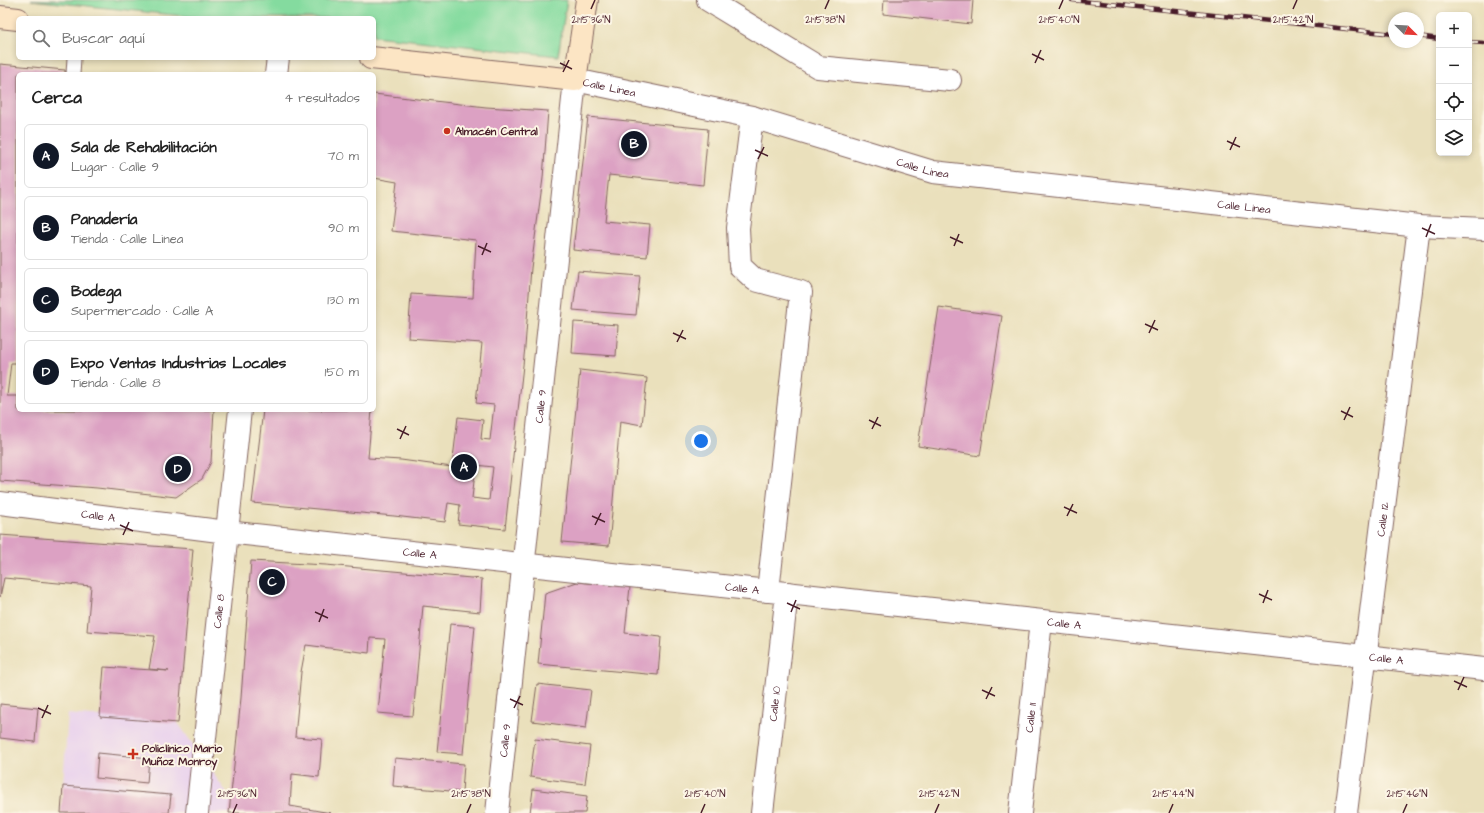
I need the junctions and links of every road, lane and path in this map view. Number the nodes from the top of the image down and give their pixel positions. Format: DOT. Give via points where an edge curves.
graph roads {
  1 [pos="587,0"];
  2 [pos="708,0"];
  3 [pos="0,17"];
  4 [pos="16,19"];
  5 [pos="376,59"];
  6 [pos="74,60"];
  7 [pos="278,60"];
  8 [pos="73,72"];
  9 [pos="276,72"];
  10 [pos="575,80"];
  11 [pos="950,80"];
  12 [pos="752,117"];
  13 [pos="1419,226"];
  14 [pos="1484,229"];
  15 [pos="240,412"];
  16 [pos="0,503"];
  17 [pos="227,532"];
  18 [pos="523,564"];
  19 [pos="778,592"];
  20 [pos="1041,621"];
  21 [pos="1366,656"];
  22 [pos="1484,669"];
  23 [pos="197,813"];
  24 [pos="497,813"];
  25 [pos="762,813"];
  26 [pos="1020,813"];
  27 [pos="1346,813"];
  1 -- 10 [label="main road, Calle 9"];
  2 -- 11 [label="street" via="818,67"];
  3 -- 4 [label="main road"];
  5 -- 10 [label="main road, Calle Linea"];
  6 -- 8 [label="lane"];
  7 -- 9 [label="street"];
  10 -- 12 [label="street, Calle Linea"];
  10 -- 18 [label="street, Calle 9"];
  12 -- 13 [label="street, Calle Linea" via="933,172"];
  12 -- 19 [label="street, Calle 10" via="738,228 740,266 755,280 801,292"];
  13 -- 14 [label="street, Calle Linea"];
  13 -- 21 [label="street, Calle 12"];
  15 -- 17 [label="street, Calle 8"];
  16 -- 17 [label="street, Calle A"];
  17 -- 18 [label="street, Calle A"];
  17 -- 23 [label="street, Calle 8"];
  18 -- 19 [label="street, Calle A"];
  18 -- 24 [label="street, Calle 9"];
  19 -- 20 [label="street, Calle A"];
  19 -- 25 [label="street, Calle 10"];
  20 -- 21 [label="street, Calle A"];
  20 -- 26 [label="street, Calle 11"];
  21 -- 22 [label="street, Calle A"];
  21 -- 27 [label="street, Calle 12"];
}
